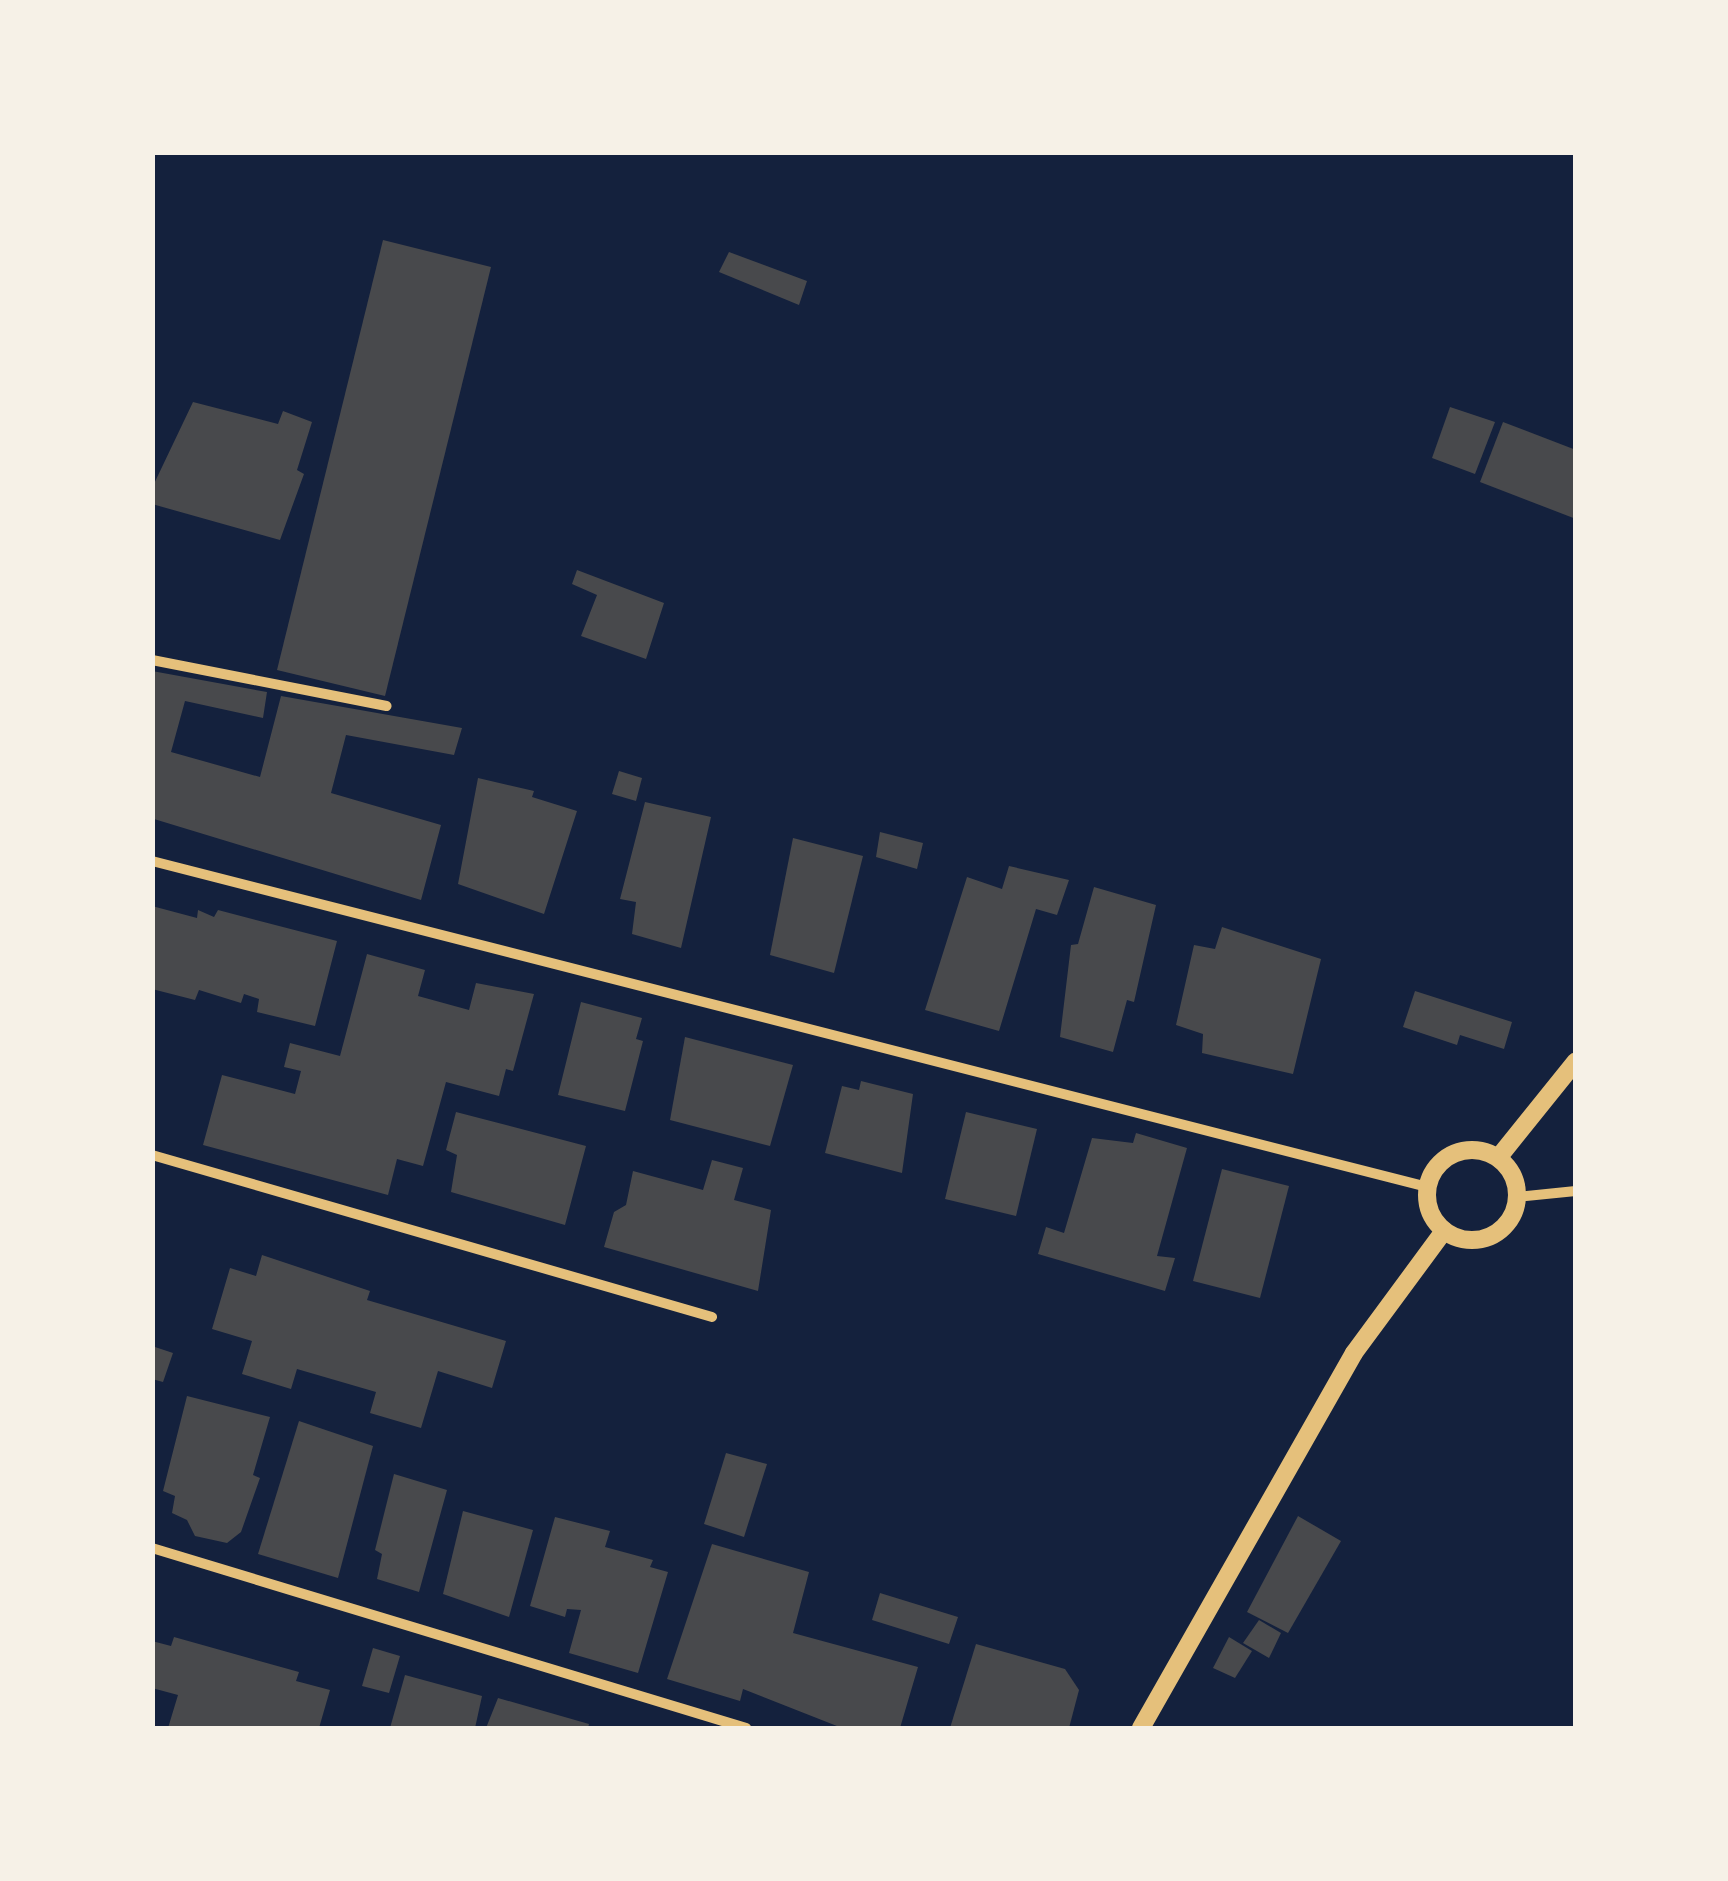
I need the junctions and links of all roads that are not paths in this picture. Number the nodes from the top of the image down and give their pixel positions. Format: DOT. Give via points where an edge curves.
graph roads {
  1 [pos="152,660"];
  2 [pos="387,706"];
  3 [pos="152,862"];
  4 [pos="1576,1061"];
  5 [pos="152,1154"];
  6 [pos="1498,1158"];
  7 [pos="1427,1187"];
  8 [pos="1576,1191"];
  9 [pos="1517,1197"];
  10 [pos="1444,1231"];
  11 [pos="712,1317"];
  12 [pos="152,1548"];
  13 [pos="746,1728"];
  14 [pos="1140,1728"];
  1 -- 2 [label="street"];
  3 -- 7 [label="street"];
  4 -- 6 [label="street"];
  5 -- 11 [label="street"];
  6 -- 7 [label="street" via="1455,1153 1432,1173"];
  6 -- 9 [label="street"];
  7 -- 10 [label="street" via="1429,1212"];
  8 -- 9 [label="street"];
  9 -- 10 [label="street" via="1498,1233 1470,1241"];
  10 -- 14 [label="street" via="1354,1352"];
  12 -- 13 [label="street"];
}
